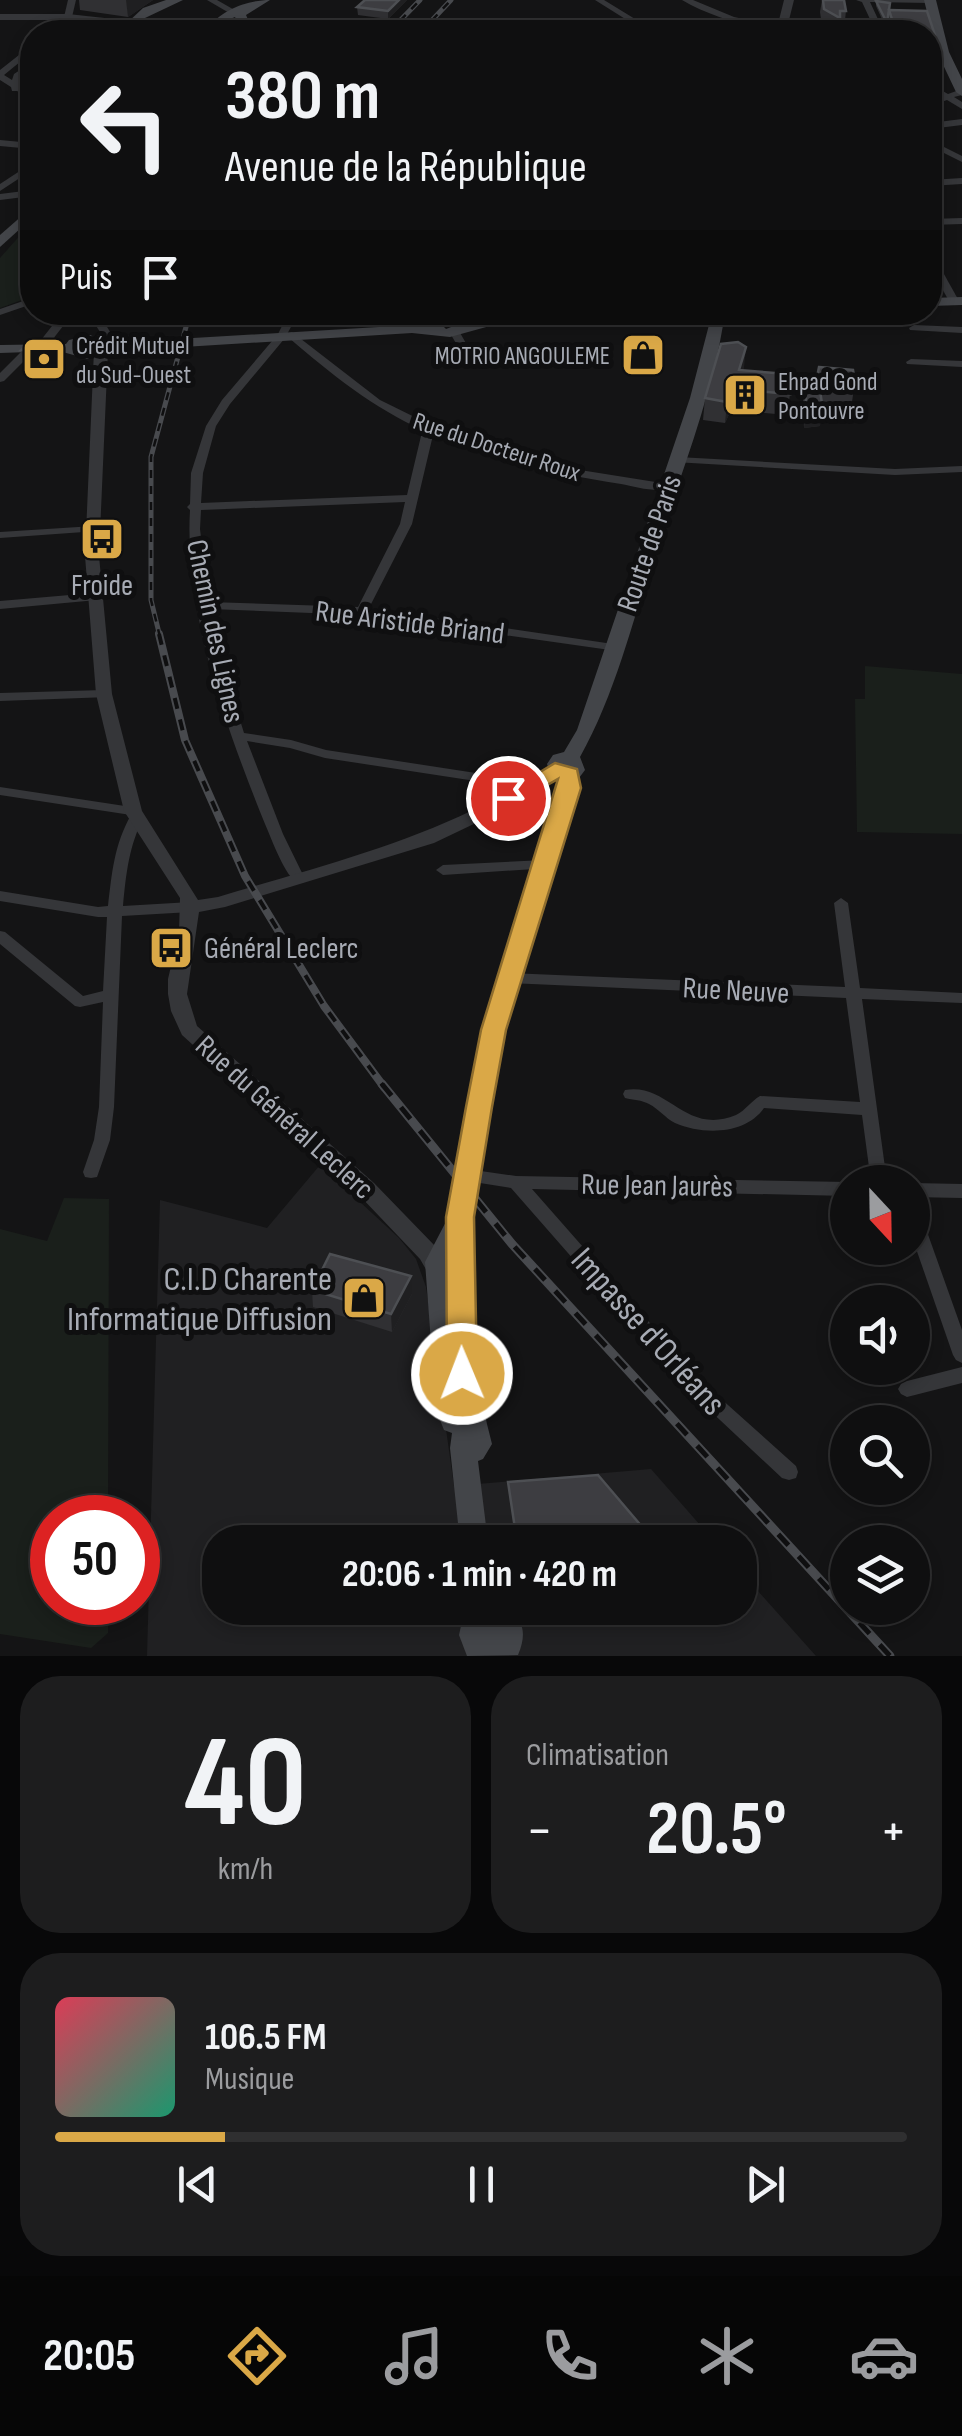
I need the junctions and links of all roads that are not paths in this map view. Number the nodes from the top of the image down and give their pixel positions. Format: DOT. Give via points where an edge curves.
graph roads {
  1 [pos="72,0"];
  2 [pos="180,0"];
  3 [pos="599,0"];
  4 [pos="686,0"];
  5 [pos="862,0"];
  6 [pos="930,0"];
  7 [pos="259,2"];
  8 [pos="226,11"];
  9 [pos="0,17"];
  10 [pos="68,17"];
  11 [pos="95,20"];
  12 [pos="142,20"];
  13 [pos="631,20"];
  14 [pos="740,20"];
  15 [pos="942,48"];
  16 [pos="20,59"];
  17 [pos="20,74"];
  18 [pos="0,75"];
  19 [pos="15,89"];
  20 [pos="20,91"];
  21 [pos="962,92"];
  22 [pos="942,94"];
  23 [pos="946,96"];
  24 [pos="942,98"];
  25 [pos="962,106"];
  26 [pos="20,223"];
  27 [pos="2,242"];
  28 [pos="962,278"];
  29 [pos="943,279"];
  30 [pos="960,302"];
  31 [pos="57,325"];
  32 [pos="292,325"];
  33 [pos="439,325"];
  34 [pos="451,325"];
  35 [pos="717,325"];
  36 [pos="914,328"];
  37 [pos="962,330"];
  38 [pos="290,334"];
  39 [pos="100,336"];
  40 [pos="147,340"];
  41 [pos="38,345"];
  42 [pos="0,347"];
  43 [pos="77,348"];
  44 [pos="474,352"];
  45 [pos="910,362"];
  46 [pos="15,364"];
  47 [pos="962,364"];
  48 [pos="0,365"];
  49 [pos="99,376"];
  50 [pos="0,379"];
  51 [pos="433,429"];
  52 [pos="962,469"];
  53 [pos="672,475"];
  54 [pos="414,498"];
  55 [pos="193,507"];
  56 [pos="94,529"];
  57 [pos="0,536"];
  58 [pos="93,597"];
  59 [pos="205,605"];
  60 [pos="0,606"];
  61 [pos="362,611"];
  62 [pos="613,648"];
  63 [pos="104,694"];
  64 [pos="0,697"];
  65 [pos="238,736"];
  66 [pos="564,768"];
  67 [pos="528,785"];
  68 [pos="0,792"];
  69 [pos="138,820"];
  70 [pos="545,865"];
  71 [pos="443,870"];
  72 [pos="298,880"];
  73 [pos="0,896"];
  74 [pos="841,903"];
  75 [pos="191,907"];
  76 [pos="120,912"];
  77 [pos="0,936"];
  78 [pos="509,978"];
  79 [pos="851,994"];
  80 [pos="112,995"];
  81 [pos="962,998"];
  82 [pos="631,1094"];
  83 [pos="867,1108"];
  84 [pos="876,1165"];
  85 [pos="91,1172"];
  86 [pos="467,1175"];
  87 [pos="516,1182"];
  88 [pos="830,1188"];
  89 [pos="930,1190"];
  90 [pos="962,1191"];
  91 [pos="460,1217"];
  92 [pos="437,1262"];
  93 [pos="930,1263"];
  94 [pos="962,1355"];
  95 [pos="462,1374"];
  96 [pos="962,1374"];
  97 [pos="907,1389"];
  98 [pos="464,1429"];
  99 [pos="789,1472"];
  100 [pos="472,1525"];
  101 [pos="483,1525"];
  1 -- 10 [label="street"];
  2 -- 12 [label="main road" via="147,10"];
  3 -- 13 [label="street"];
  4 -- 14 [label="street"];
  5 -- 6 [label="street"];
  7 -- 8 [label="main road" via="242,13"];
  9 -- 10 [label="street"];
  10 -- 11 [label="street"];
  15 -- 21 [label="main road"];
  16 -- 18 [label="street"];
  17 -- 19 [label="street"];
  18 -- 19 [label="street"];
  19 -- 20 [label="street"];
  21 -- 23 [label="street"];
  22 -- 23 [label="street"];
  23 -- 24 [label="street"];
  23 -- 25 [label="street"];
  26 -- 27 [label="main road"];
  28 -- 29 [label="street"];
  29 -- 30 [label="street"];
  31 -- 41 [label="street"];
  32 -- 38 [label="street, Chemin des Lignes"];
  33 -- 38 [label="main road"];
  34 -- 44 [label="street" via="462,347"];
  35 -- 53 [label="main road, Route de Paris"];
  36 -- 37 [label="street"];
  38 -- 40 [label="main road"];
  38 -- 51 [label="street, Rue du Docteur Roux" via="378,404"];
  38 -- 55 [label="street, Chemin des Lignes" via="210,429"];
  39 -- 40 [label="main road"];
  39 -- 40 [label="street"];
  39 -- 43 [label="main road"];
  39 -- 49 [label="street"];
  41 -- 42 [label="main road"];
  41 -- 43 [label="main road"];
  41 -- 46 [label="street"];
  43 -- 49 [label="street"];
  45 -- 47 [label="street"];
  46 -- 48 [label="street"];
  46 -- 50 [label="street"];
  49 -- 56 [label="street"];
  51 -- 53 [label="street, Rue du Docteur Roux" via="578,473"];
  51 -- 54 [label="street"];
  52 -- 53 [label="street, Rue du Docteur Roux"];
  53 -- 62 [label="main road, Route de Paris"];
  54 -- 55 [label="street"];
  54 -- 61 [label="street"];
  55 -- 59 [label="street, Chemin des Lignes"];
  56 -- 57 [label="street"];
  56 -- 58 [label="street"];
  58 -- 60 [label="street"];
  58 -- 63 [label="street"];
  59 -- 61 [label="street, Rue Aristide Briand"];
  59 -- 65 [label="street, Chemin des Lignes"];
  61 -- 62 [label="street, Rue Aristide Briand"];
  62 -- 66 [label="main road, Route de Paris" via="586,730"];
  63 -- 64 [label="street"];
  63 -- 69 [label="street"];
  65 -- 67 [label="street"];
  65 -- 72 [label="street, Chemin des Lignes"];
  66 -- 67 [label="street"];
  66 -- 70 [label="main road, Route de Paris" via="570,788"];
  67 -- 72 [label="street" via="428,839"];
  68 -- 69 [label="street"];
  69 -- 75 [label="street"];
  69 -- 76 [label="street" via="125,832"];
  70 -- 71 [label="street"];
  70 -- 78 [label="main road, Route de Paris"];
  72 -- 75 [label="street"];
  73 -- 76 [label="street"];
  74 -- 79 [label="street"];
  75 -- 76 [label="street"];
  75 -- 92 [label="street, Rue du Général Leclerc" via="175,997 189,1030"];
  76 -- 80 [label="street"];
  77 -- 80 [label="street" via="80,1002"];
  78 -- 79 [label="street, Rue Neuve"];
  78 -- 86 [label="main road, Route de Paris"];
  79 -- 81 [label="street, Rue Neuve"];
  79 -- 83 [label="street"];
  80 -- 85 [label="street" via="104,1135"];
  82 -- 83 [label="street" via="658,1097 682,1119 739,1124 760,1102"];
  83 -- 84 [label="street"];
  86 -- 87 [label="street, Rue Jean Jaurès"];
  86 -- 91 [label="main road, Route de Paris"];
  87 -- 88 [label="street, Rue Jean Jaurès"];
  87 -- 99 [label="street, Impasse d'Orléans" via="714,1406"];
  89 -- 90 [label="street"];
  91 -- 92 [label="main road, Route de Paris"];
  91 -- 95 [label="main road, Route de Paris"];
  92 -- 95 [label="street, Route de Paris"];
  92 -- 98 [label="main road, Route de Paris"];
  93 -- 94 [label="street"];
  95 -- 98 [label="main road, Route de Paris"];
  96 -- 97 [label="street"];
  98 -- 100 [label="main road, Route de Paris"];
  98 -- 101 [label="main road, Route de Paris"];
}
